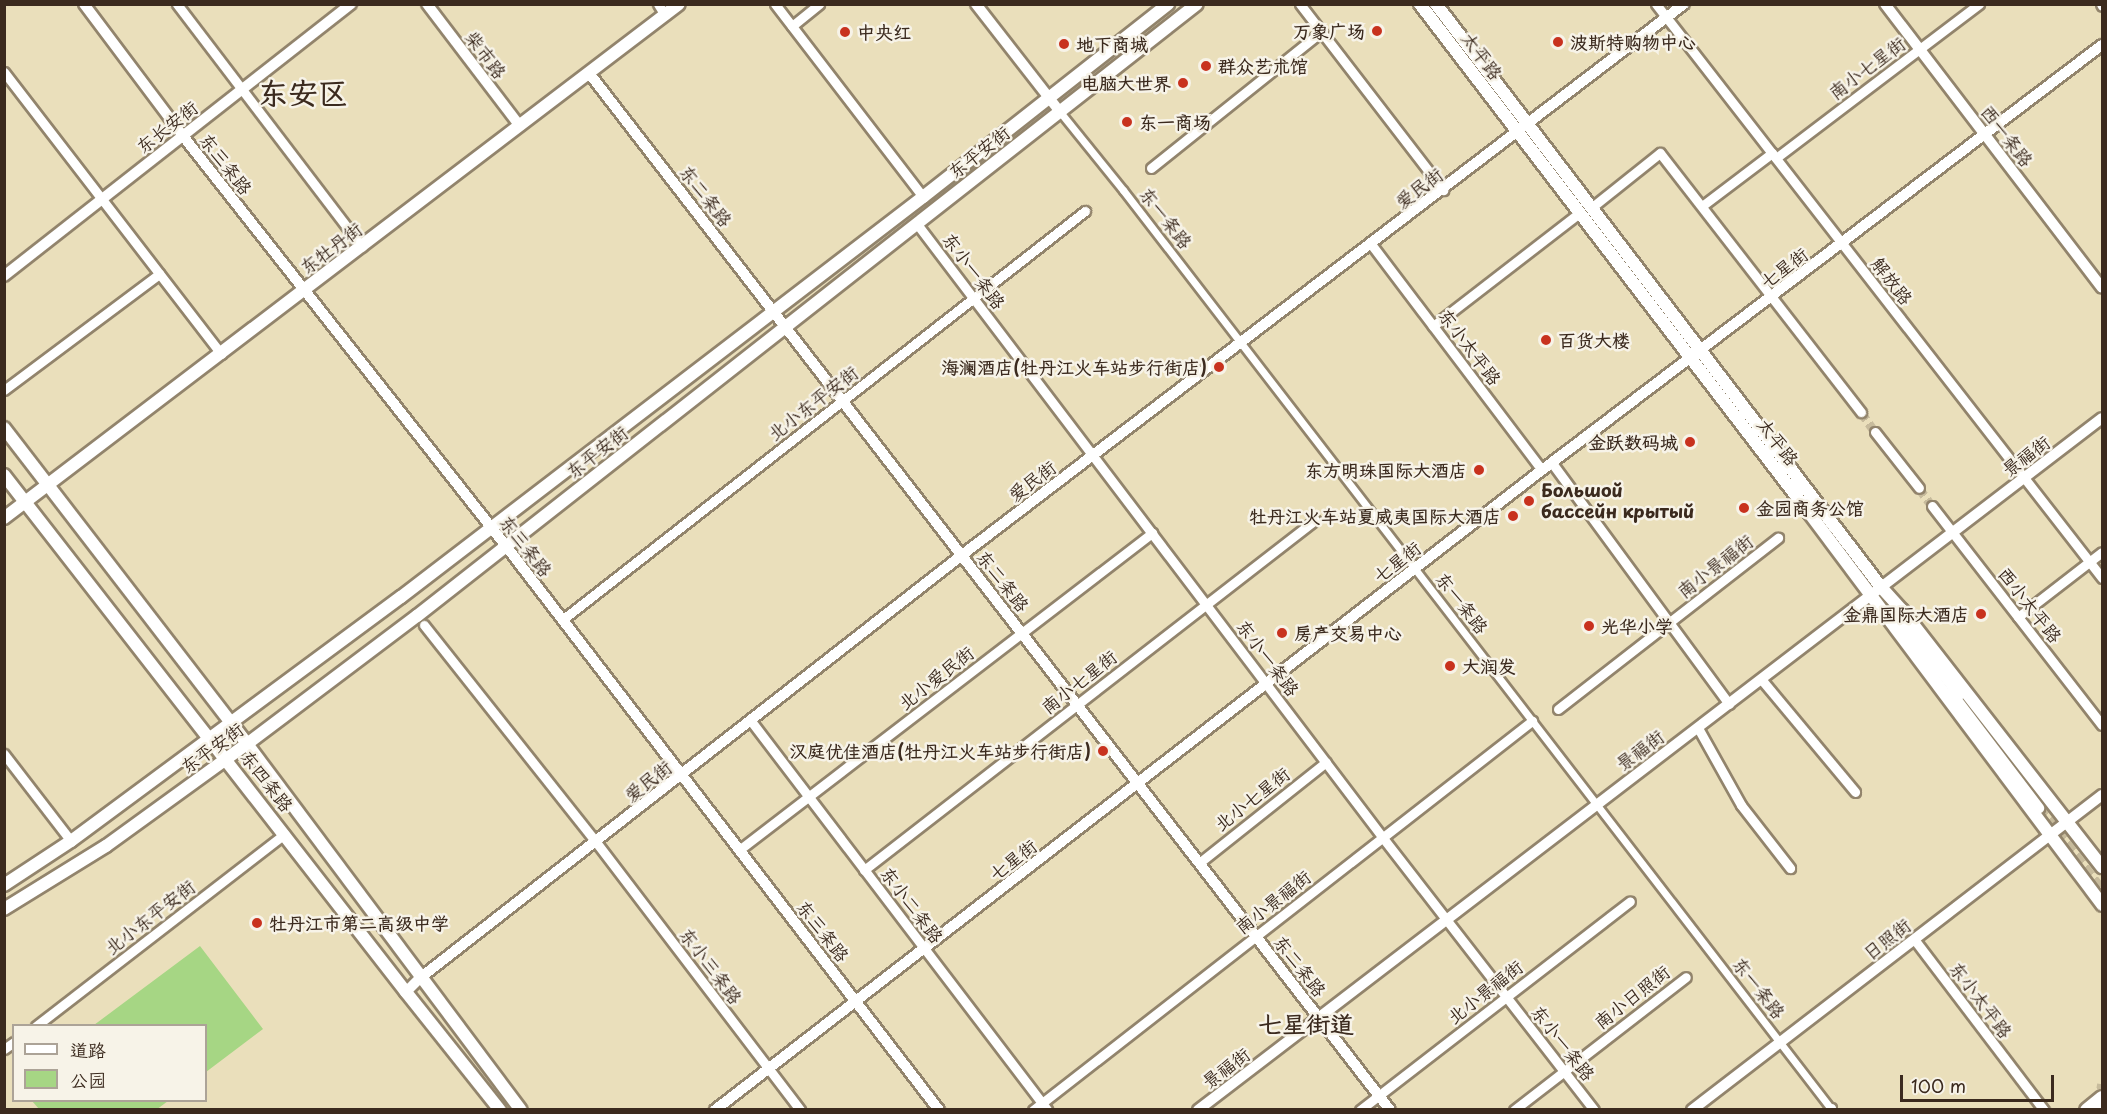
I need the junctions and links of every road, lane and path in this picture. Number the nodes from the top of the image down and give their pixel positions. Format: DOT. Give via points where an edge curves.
graph roads {
  1 [pos="84,4"];
  2 [pos="177,4"];
  3 [pos="351,4"];
  4 [pos="427,4"];
  5 [pos="679,4"];
  6 [pos="776,4"];
  7 [pos="819,4"];
  8 [pos="976,4"];
  9 [pos="1168,4"];
  10 [pos="1197,4"];
  11 [pos="1300,4"];
  12 [pos="1420,4"];
  13 [pos="1436,4"];
  14 [pos="1656,4"];
  15 [pos="1684,4"];
  16 [pos="1885,4"];
  17 [pos="1979,4"];
  18 [pos="662,10"];
  19 [pos="1666,18"];
  20 [pos="792,26"];
  21 [pos="1322,32"];
  22 [pos="2103,45"];
  23 [pos="1919,50"];
  24 [pos="4,72"];
  25 [pos="589,73"];
  26 [pos="243,89"];
  27 [pos="1048,98"];
  28 [pos="1060,112"];
  29 [pos="520,126"];
  30 [pos="1523,130"];
  31 [pos="183,136"];
  32 [pos="1986,136"];
  33 [pos="1774,156"];
  34 [pos="1151,168"];
  35 [pos="1443,190"];
  36 [pos="923,197"];
  37 [pos="102,199"];
  38 [pos="1702,206"];
  39 [pos="1591,208"];
  40 [pos="1084,211"];
  41 [pos="1579,213"];
  42 [pos="917,224"];
  43 [pos="1371,244"];
  44 [pos="1843,244"];
  45 [pos="362,247"];
  46 [pos="159,274"];
  47 [pos="4,276"];
  48 [pos="2103,288"];
  49 [pos="305,291"];
  50 [pos="1772,297"];
  51 [pos="974,298"];
  52 [pos="773,310"];
  53 [pos="1433,326"];
  54 [pos="785,327"];
  55 [pos="1240,342"];
  56 [pos="221,354"];
  57 [pos="1695,355"];
  58 [pos="4,390"];
  59 [pos="842,401"];
  60 [pos="1860,412"];
  61 [pos="2103,418"];
  62 [pos="4,428"];
  63 [pos="1875,432"];
  64 [pos="1093,455"];
  65 [pos="1552,463"];
  66 [pos="1542,470"];
  67 [pos="4,475"];
  68 [pos="2024,478"];
  69 [pos="48,484"];
  70 [pos="1919,488"];
  71 [pos="26,502"];
  72 [pos="1932,506"];
  73 [pos="4,518"];
  74 [pos="1315,520"];
  75 [pos="490,528"];
  76 [pos="1152,533"];
  77 [pos="1953,533"];
  78 [pos="1778,538"];
  79 [pos="506,546"];
  80 [pos="2103,552"];
  81 [pos="962,555"];
  82 [pos="2090,562"];
  83 [pos="1415,568"];
  84 [pos="2103,578"];
  85 [pos="1876,591"];
  86 [pos="1894,601"];
  87 [pos="1206,604"];
  88 [pos="1881,610"];
  89 [pos="2018,617"];
  90 [pos="562,620"];
  91 [pos="1669,622"];
  92 [pos="424,625"];
  93 [pos="1022,633"];
  94 [pos="1761,679"];
  95 [pos="1266,683"];
  96 [pos="1077,704"];
  97 [pos="1729,704"];
  98 [pos="1558,709"];
  99 [pos="751,721"];
  100 [pos="1532,721"];
  101 [pos="231,724"];
  102 [pos="2102,725"];
  103 [pos="1698,728"];
  104 [pos="210,737"];
  105 [pos="248,744"];
  106 [pos="4,754"];
  107 [pos="227,759"];
  108 [pos="1326,762"];
  109 [pos="682,776"];
  110 [pos="1138,784"];
  111 [pos="1856,792"];
  112 [pos="2103,795"];
  113 [pos="808,797"];
  114 [pos="1596,804"];
  115 [pos="2068,821"];
  116 [pos="284,834"];
  117 [pos="2049,836"];
  118 [pos="1383,838"];
  119 [pos="71,841"];
  120 [pos="596,842"];
  121 [pos="739,850"];
  122 [pos="1199,862"];
  123 [pos="2103,867"];
  124 [pos="1790,868"];
  125 [pos="864,870"];
  126 [pos="4,885"];
  127 [pos="1630,901"];
  128 [pos="2103,905"];
  129 [pos="4,909"];
  130 [pos="1446,920"];
  131 [pos="1256,936"];
  132 [pos="1914,939"];
  133 [pos="924,949"];
  134 [pos="1686,977"];
  135 [pos="420,978"];
  136 [pos="406,993"];
  137 [pos="1506,997"];
  138 [pos="856,1001"];
  139 [pos="1319,1017"];
  140 [pos="39,1024"];
  141 [pos="1780,1042"];
  142 [pos="769,1068"];
  143 [pos="1564,1071"];
  144 [pos="1379,1095"];
  145 [pos="2103,1098"];
  146 [pos="1044,1106"];
  147 [pos="1830,1109"];
  148 [pos="500,1110"];
  149 [pos="521,1110"];
  150 [pos="714,1110"];
  151 [pos="800,1110"];
  152 [pos="939,1110"];
  153 [pos="1033,1110"];
  154 [pos="1198,1110"];
  155 [pos="1360,1110"];
  156 [pos="1390,1110"];
  157 [pos="1514,1110"];
  158 [pos="1594,1110"];
  159 [pos="1692,1110"];
  160 [pos="2044,1110"];
  161 [pos="2087,1110"];
  1 -- 31 [label="street, 东三条路"];
  2 -- 26 [label="street"];
  3 -- 26 [label="street, 东长安街"];
  4 -- 29 [label="street, 柴市路"];
  5 -- 18 [label="main road, 东牡丹街"];
  6 -- 20 [label="street"];
  7 -- 20 [label="street"];
  8 -- 27 [label="street, 东一条路"];
  9 -- 27 [label="main road, 东平安街"];
  10 -- 28 [label="main road, 东平安街"];
  11 -- 21 [label="street"];
  12 -- 30 [label="main road, 太平路"];
  13 -- 30 [label="main road, 太平路"];
  14 -- 19 [label="street, 解放路"];
  15 -- 19 [label="street, 爱民街"];
  16 -- 23 [label="street, 西一条路"];
  17 -- 23 [label="street, 南小七星街"];
  18 -- 25 [label="main road, 东牡丹街"];
  19 -- 30 [label="street, 爱民街"];
  19 -- 33 [label="street, 解放路"];
  20 -- 36 [label="street"];
  21 -- 34 [label="street"];
  21 -- 35 [label="street"];
  22 -- 32 [label="street, 七星街"];
  23 -- 32 [label="street, 西一条路"];
  23 -- 33 [label="street, 南小七星街"];
  24 -- 37 [label="street"];
  25 -- 29 [label="main road, 东牡丹街"];
  25 -- 52 [label="street, 东二条路"];
  26 -- 31 [label="street, 东长安街"];
  26 -- 45 [label="street"];
  27 -- 28 [label="street, 东一条路"];
  27 -- 36 [label="main road, 东平安街"];
  28 -- 42 [label="main road, 东平安街"];
  28 -- 55 [label="street, 东一条路"];
  29 -- 45 [label="main road, 东牡丹街"];
  30 -- 35 [label="street, 爱民街"];
  30 -- 39 [label="main road, 太平路"];
  30 -- 41 [label="main road, 太平路"];
  31 -- 37 [label="street, 东长安街"];
  31 -- 49 [label="street, 东三条路"];
  32 -- 44 [label="street, 七星街"];
  32 -- 48 [label="street, 西一条路"];
  33 -- 38 [label="street, 南小七星街"];
  33 -- 44 [label="street, 解放路"];
  35 -- 43 [label="street, 爱民街"];
  36 -- 52 [label="main road, 东平安街"];
  37 -- 46 [label="street"];
  37 -- 47 [label="street, 东长安街"];
  38 -- 39 [label="street" via="1660,153"];
  38 -- 50 [label="street"];
  39 -- 57 [label="main road, 太平路"];
  40 -- 51 [label="street, 北小东平安街"];
  41 -- 53 [label="street"];
  41 -- 57 [label="main road, 太平路"];
  42 -- 51 [label="street, 东小一条路"];
  42 -- 54 [label="main road, 东平安街"];
  43 -- 53 [label="street, 东小太平路"];
  43 -- 55 [label="street, 爱民街"];
  44 -- 50 [label="street, 七星街"];
  44 -- 68 [label="street, 解放路"];
  45 -- 49 [label="main road, 东牡丹街"];
  46 -- 56 [label="street"];
  46 -- 58 [label="street"];
  49 -- 56 [label="main road, 东牡丹街"];
  49 -- 75 [label="street, 东三条路"];
  50 -- 57 [label="street, 七星街"];
  50 -- 60 [label="street"];
  51 -- 59 [label="street, 北小东平安街"];
  51 -- 64 [label="street, 东小一条路"];
  52 -- 54 [label="street, 东二条路"];
  52 -- 75 [label="main road, 东平安街"];
  53 -- 66 [label="street, 东小太平路"];
  54 -- 59 [label="street, 东二条路"];
  54 -- 79 [label="main road, 东平安街"];
  55 -- 64 [label="street, 爱民街"];
  55 -- 83 [label="street, 东一条路"];
  56 -- 69 [label="main road, 东牡丹街"];
  57 -- 65 [label="street, 七星街"];
  57 -- 85 [label="main road, 太平路"];
  59 -- 81 [label="street, 东二条路"];
  59 -- 90 [label="street, 北小东平安街"];
  61 -- 68 [label="street, 景福街"];
  62 -- 69 [label="main road"];
  63 -- 70 [label="street"];
  64 -- 76 [label="street, 东小一条路"];
  64 -- 81 [label="street, 爱民街"];
  65 -- 66 [label="street, 七星街"];
  65 -- 91 [label="street"];
  66 -- 83 [label="street, 七星街"];
  67 -- 71 [label="main road, 东四条路"];
  68 -- 77 [label="street, 景福街"];
  68 -- 82 [label="street, 解放路"];
  69 -- 71 [label="main road, 东牡丹街"];
  69 -- 101 [label="main road"];
  71 -- 73 [label="main road, 东牡丹街"];
  71 -- 104 [label="main road, 东四条路"];
  72 -- 77 [label="street, 西小太平路"];
  74 -- 87 [label="street, 南小七星街"];
  75 -- 79 [label="street, 东三条路"];
  75 -- 101 [label="main road, 东平安街"];
  76 -- 87 [label="street, 东小一条路"];
  76 -- 93 [label="street, 北小爱民街"];
  77 -- 85 [label="street, 景福街"];
  77 -- 89 [label="street, 西小太平路"];
  78 -- 91 [label="street, 南小景福街"];
  79 -- 90 [label="street, 东三条路"];
  79 -- 105 [label="main road, 东平安街"];
  80 -- 82 [label="street"];
  81 -- 93 [label="street, 东二条路"];
  81 -- 99 [label="street, 爱民街"];
  82 -- 84 [label="street, 解放路"];
  82 -- 89 [label="street"];
  83 -- 95 [label="street, 七星街"];
  83 -- 100 [label="street, 东一条路"];
  85 -- 86 [label="main road, 太平路"];
  85 -- 88 [label="main road, 太平路"];
  85 -- 94 [label="street, 景福街"];
  86 -- 88 [label="street" via="1905,626 2041,806 1901,628"];
  86 -- 115 [label="main road, 太平路"];
  87 -- 95 [label="street, 东小一条路"];
  87 -- 96 [label="street, 南小七星街"];
  88 -- 117 [label="main road, 太平路"];
  89 -- 102 [label="street, 西小太平路"];
  90 -- 109 [label="street, 东三条路"];
  91 -- 97 [label="street"];
  91 -- 98 [label="street, 南小景福街"];
  92 -- 120 [label="street, 东小三条路"];
  93 -- 96 [label="street, 东二条路"];
  93 -- 113 [label="street, 北小爱民街"];
  94 -- 97 [label="street, 景福街"];
  94 -- 111 [label="street"];
  95 -- 108 [label="street, 东小一条路"];
  95 -- 110 [label="street, 七星街"];
  96 -- 110 [label="street, 东二条路"];
  96 -- 125 [label="street, 南小七星街"];
  97 -- 103 [label="street, 景福街"];
  99 -- 109 [label="street, 爱民街"];
  99 -- 113 [label="street, 东小二条路"];
  100 -- 114 [label="street, 东一条路"];
  100 -- 118 [label="street, 南小景福街"];
  101 -- 104 [label="main road, 东平安街"];
  101 -- 105 [label="main road"];
  103 -- 114 [label="street, 景福街"];
  103 -- 124 [label="street" via="1741,805"];
  104 -- 107 [label="main road, 东四条路"];
  104 -- 119 [label="main road, 东平安街"];
  105 -- 107 [label="main road, 东平安街"];
  105 -- 135 [label="main road"];
  106 -- 119 [label="street"];
  107 -- 116 [label="main road, 东四条路"];
  107 -- 129 [label="main road, 东平安街" via="106,846"];
  108 -- 118 [label="street, 东小一条路"];
  108 -- 122 [label="street, 北小七星街"];
  109 -- 120 [label="street, 爱民街"];
  109 -- 121 [label="street, 东三条路"];
  110 -- 122 [label="street, 东二条路"];
  110 -- 133 [label="street, 七星街"];
  112 -- 115 [label="street, 日照街"];
  113 -- 121 [label="street, 北小爱民街"];
  113 -- 125 [label="street, 东小二条路"];
  114 -- 130 [label="street, 景福街"];
  114 -- 141 [label="street, 东一条路"];
  115 -- 117 [label="street, 日照街"];
  115 -- 123 [label="main road, 太平路"];
  116 -- 136 [label="main road, 东四条路"];
  116 -- 140 [label="street, 北小东平安街"];
  117 -- 128 [label="main road, 太平路"];
  117 -- 132 [label="street, 日照街"];
  118 -- 130 [label="street, 东小一条路"];
  118 -- 131 [label="street, 南小景福街"];
  119 -- 126 [label="main road, 东平安街"];
  120 -- 135 [label="street, 爱民街"];
  120 -- 142 [label="street, 东小三条路"];
  121 -- 138 [label="street, 东三条路"];
  122 -- 131 [label="street, 东二条路"];
  125 -- 133 [label="street, 东小二条路"];
  127 -- 137 [label="street, 北小景福街"];
  130 -- 137 [label="street, 东小一条路"];
  130 -- 139 [label="street, 景福街"];
  131 -- 139 [label="street, 东二条路"];
  131 -- 146 [label="street, 南小景福街"];
  132 -- 141 [label="street, 日照街"];
  132 -- 160 [label="street, 东小太平路"];
  133 -- 138 [label="street, 七星街"];
  133 -- 146 [label="street, 东小二条路"];
  134 -- 143 [label="street, 南小日照街"];
  135 -- 136 [label="street, 爱民街"];
  135 -- 149 [label="main road"];
  136 -- 148 [label="main road, 东四条路"];
  137 -- 143 [label="street, 东小一条路"];
  137 -- 144 [label="street, 北小景福街"];
  138 -- 142 [label="street, 七星街"];
  138 -- 152 [label="street, 东三条路"];
  139 -- 144 [label="street, 东二条路"];
  139 -- 154 [label="street, 景福街"];
  141 -- 147 [label="street, 东一条路"];
  141 -- 159 [label="street, 日照街"];
  142 -- 150 [label="street, 七星街"];
  142 -- 151 [label="street, 东小三条路"];
  143 -- 157 [label="street, 南小日照街"];
  143 -- 158 [label="street, 东小一条路"];
  144 -- 155 [label="street, 北小景福街"];
  144 -- 156 [label="street, 东二条路"];
  145 -- 161 [label="highway"];
  146 -- 153 [label="street, 南小景福街"];
}
